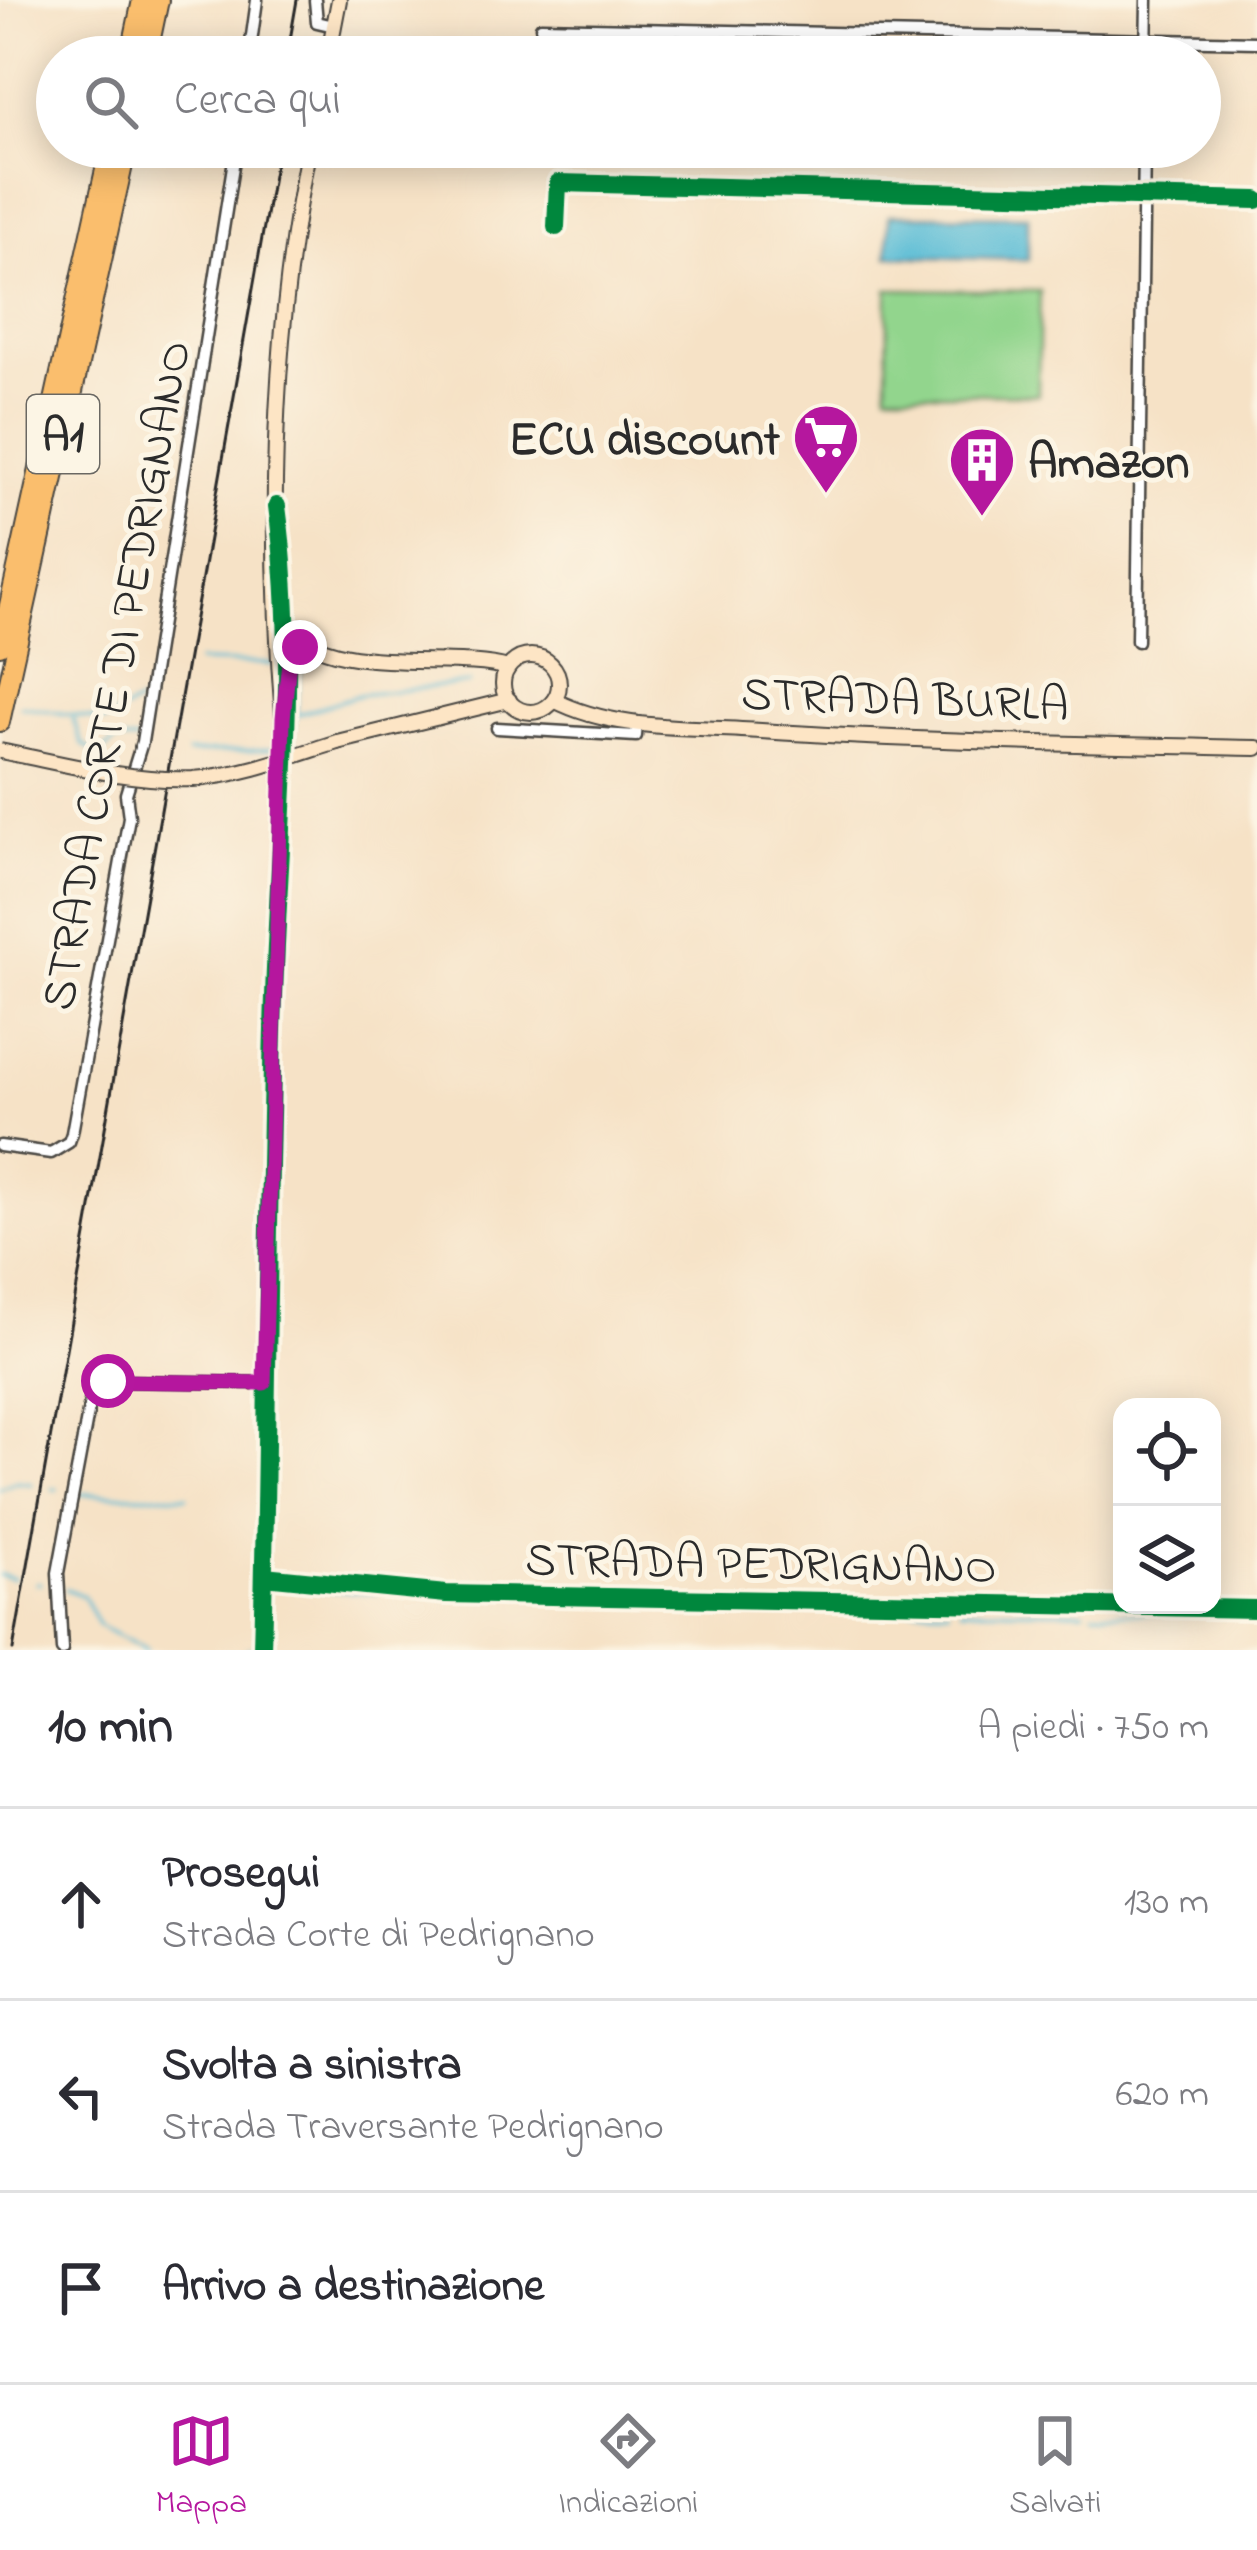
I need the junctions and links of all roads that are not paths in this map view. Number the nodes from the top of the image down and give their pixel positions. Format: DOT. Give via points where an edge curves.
graph roads {
  1 [pos="142,0"];
  2 [pos="159,0"];
  3 [pos="257,0"];
  4 [pos="315,0"];
  5 [pos="339,0"];
  6 [pos="1147,0"];
  7 [pos="334,26"];
  8 [pos="541,27"];
  9 [pos="134,36"];
  10 [pos="151,36"];
  11 [pos="252,36"];
  12 [pos="332,36"];
  13 [pos="961,36"];
  14 [pos="1147,36"];
  15 [pos="1221,41"];
  16 [pos="1257,41"];
  17 [pos="105,168"];
  18 [pos="122,168"];
  19 [pos="233,168"];
  20 [pos="306,168"];
  21 [pos="1144,168"];
  22 [pos="1144,198"];
  23 [pos="1257,200"];
  24 [pos="556,227"];
  25 [pos="278,506"];
  26 [pos="1137,641"];
  27 [pos="0,646"];
  28 [pos="295,650"];
  29 [pos="508,668"];
  30 [pos="509,700"];
  31 [pos="554,700"];
  32 [pos="283,718"];
  33 [pos="0,722"];
  34 [pos="637,722"];
  35 [pos="497,728"];
  36 [pos="1257,748"];
  37 [pos="0,751"];
  38 [pos="0,1146"];
  39 [pos="264,1383"];
  40 [pos="264,1576"];
  41 [pos="1257,1609"];
  42 [pos="62,1650"];
  43 [pos="262,1650"];
  1 -- 9 [label="highway"];
  2 -- 10 [label="highway"];
  3 -- 11 [label="street"];
  4 -- 7 [label="street" via="316,22"];
  5 -- 7 [label="main road"];
  6 -- 14 [label="street"];
  7 -- 12 [label="main road"];
  8 -- 13 [label="street"];
  15 -- 16 [label="street"];
  17 -- 27 [label="highway, A1"];
  18 -- 33 [label="highway, A1"];
  19 -- 38 [label="street, STRADA CORTE DI PEDRIGNANO" via="72,1133 51,1153"];
  20 -- 25 [label="main road" via="287,274"];
  21 -- 22 [label="street"];
  22 -- 23 [label="street"];
  22 -- 24 [label="street" via="558,183"];
  22 -- 26 [label="street"];
  25 -- 28 [label="main road"];
  25 -- 28 [label="main road" via="278,567"];
  28 -- 29 [label="main road"];
  28 -- 32 [label="main road"];
  29 -- 30 [label="main road"];
  29 -- 31 [label="main road" via="523,657 545,660 559,681"];
  30 -- 31 [label="main road, STRADA BURLA" via="531,712"];
  30 -- 37 [label="main road, STRADA BURLA, bridge" via="188,779"];
  31 -- 34 [label="main road, STRADA BURLA" via="601,720"];
  32 -- 39 [label="street"];
  34 -- 35 [label="street" via="636,736"];
  34 -- 36 [label="main road, STRADA BURLA"];
  39 -- 40 [label="street"];
  39 -- 42 [label="street" via="92,1386 58,1573"];
  40 -- 41 [label="street, STRADA PEDRIGNANO" via="446,1594"];
  40 -- 43 [label="street"];
}
